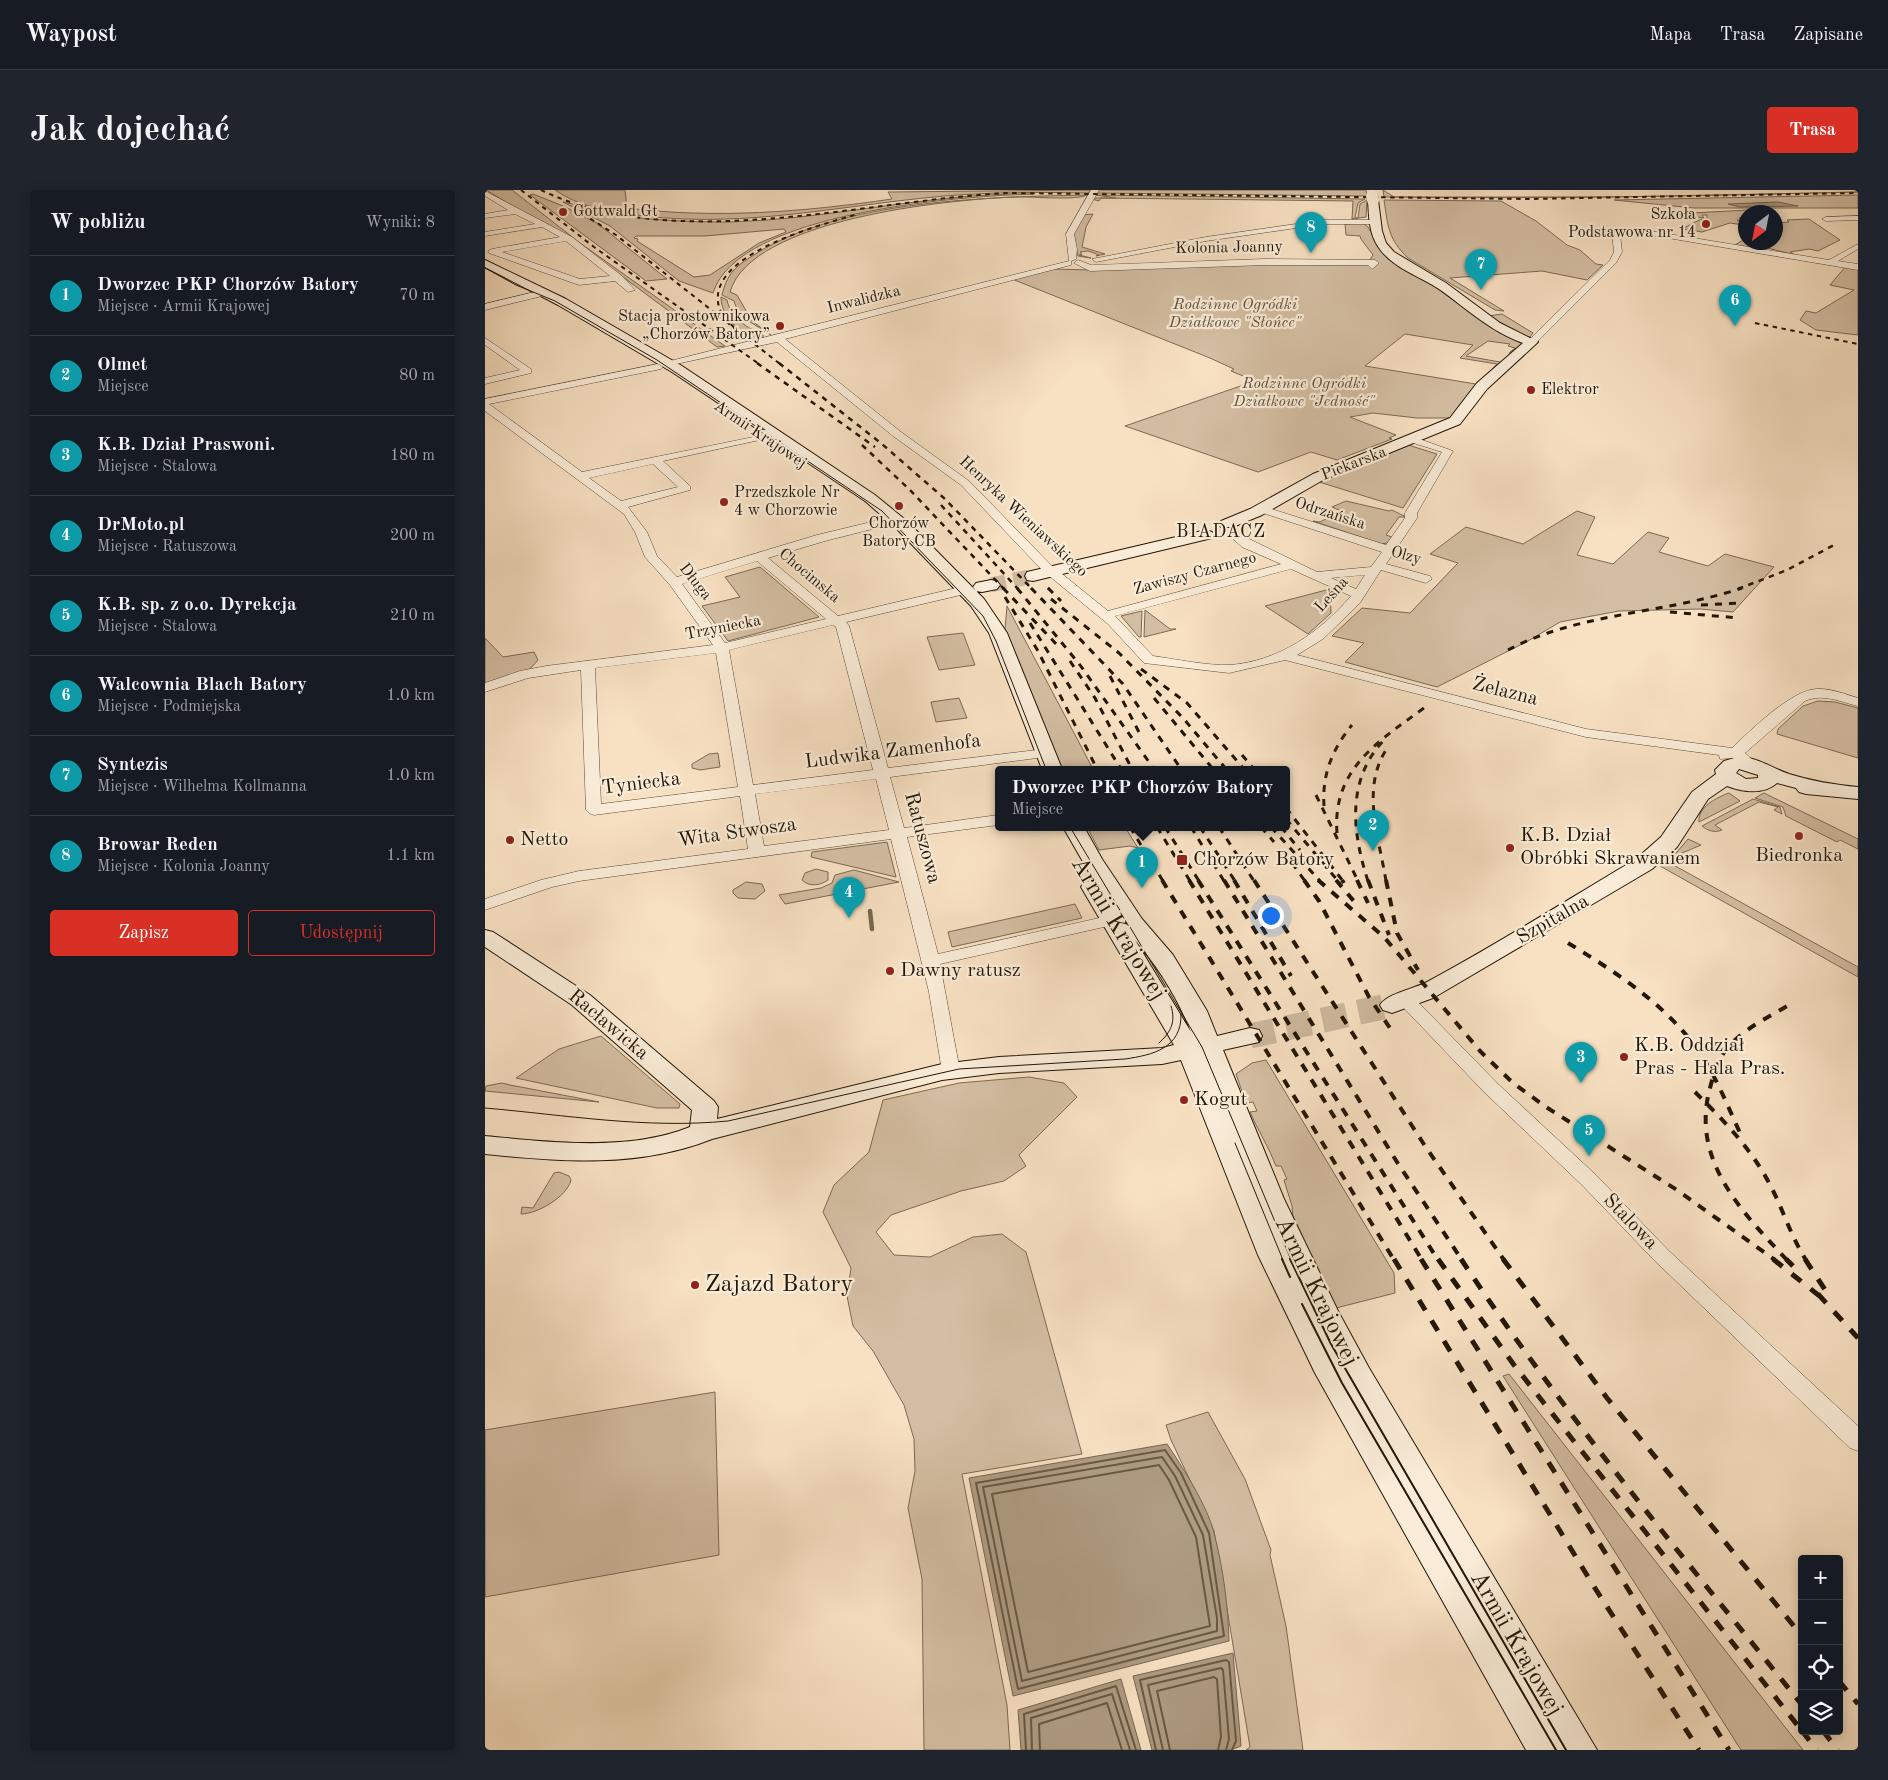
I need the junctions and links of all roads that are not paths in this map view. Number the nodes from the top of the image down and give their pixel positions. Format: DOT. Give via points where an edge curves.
graph roads {
  1 [pos="1095,190"];
  2 [pos="485,193"];
  3 [pos="1372,195"];
  4 [pos="489,199"];
  5 [pos="513,212"];
  6 [pos="485,216"];
  7 [pos="1858,218"];
  8 [pos="1375,222"];
  9 [pos="541,225"];
  10 [pos="1844,230"];
  11 [pos="485,234"];
  12 [pos="567,238"];
  13 [pos="1858,246"];
  14 [pos="489,251"];
  15 [pos="1075,262"];
  16 [pos="1831,262"];
  17 [pos="485,263"];
  18 [pos="1372,266"];
  19 [pos="1858,266"];
  20 [pos="619,278"];
  21 [pos="631,290"];
  22 [pos="525,294"];
  23 [pos="485,307"];
  24 [pos="778,338"];
  25 [pos="485,341"];
  26 [pos="1532,342"];
  27 [pos="663,365"];
  28 [pos="485,381"];
  29 [pos="485,402"];
  30 [pos="485,406"];
  31 [pos="768,435"];
  32 [pos="1414,440"];
  33 [pos="655,460"];
  34 [pos="581,476"];
  35 [pos="621,505"];
  36 [pos="1259,510"];
  37 [pos="890,522"];
  38 [pos="1234,530"];
  39 [pos="919,550"];
  40 [pos="1389,550"];
  41 [pos="760,557"];
  42 [pos="1293,565"];
  43 [pos="1375,568"];
  44 [pos="1052,572"];
  45 [pos="1315,575"];
  46 [pos="1033,576"];
  47 [pos="1426,579"];
  48 [pos="674,582"];
  49 [pos="973,589"];
  50 [pos="1358,595"];
  51 [pos="1106,615"];
  52 [pos="980,616"];
  53 [pos="837,621"];
  54 [pos="722,648"];
  55 [pos="1143,656"];
  56 [pos="1286,656"];
  57 [pos="588,665"];
  58 [pos="485,688"];
  59 [pos="1858,702"];
  60 [pos="1040,761"];
  61 [pos="1740,767"];
  62 [pos="882,773"];
  63 [pos="746,791"];
  64 [pos="1858,793"];
  65 [pos="995,820"];
  66 [pos="1061,831"];
  67 [pos="1076,831"];
  68 [pos="899,833"];
  69 [pos="757,852"];
  70 [pos="485,905"];
  71 [pos="1120,918"];
  72 [pos="485,937"];
  73 [pos="931,962"];
  74 [pos="1399,1002"];
  75 [pos="1250,1036"];
  76 [pos="1199,1048"];
  77 [pos="951,1071"];
  78 [pos="485,1129"];
  79 [pos="698,1133"];
  80 [pos="485,1145"];
  81 [pos="1858,1441"];
  82 [pos="1558,1743"];
  1 -- 15 [label="street" via="1069,236"];
  2 -- 4 [label="street"];
  3 -- 8 [label="street"];
  4 -- 5 [label="street"];
  5 -- 6 [label="street"];
  5 -- 9 [label="street"];
  7 -- 10 [label="street" via="1826,219"];
  8 -- 15 [label="street, Inwalidzka" via="1341,220 1315,223"];
  8 -- 26 [label="street" via="1379,240 1389,253 1520,339"];
  9 -- 11 [label="street"];
  9 -- 12 [label="street"];
  12 -- 14 [label="street"];
  12 -- 20 [label="street"];
  13 -- 16 [label="street"];
  14 -- 20 [label="street" via="579,282"];
  15 -- 18 [label="street, Kolonia Joanny" via="1090,268 1308,261 1375,263"];
  15 -- 24 [label="street, Inwalidzka"];
  16 -- 19 [label="street"];
  16 -- 26 [label="street" via="1637,232 1616,232 1618,252 1613,260"];
  17 -- 22 [label="street"];
  20 -- 21 [label="street"];
  22 -- 23 [label="street"];
  22 -- 27 [label="street, Armii Krajowej" via="553,305"];
  22 -- 27 [label="street, Armii Krajowej" via="562,302"];
  24 -- 27 [label="street, Inwalidzka"];
  24 -- 44 [label="street, Henryka Wieniawskiego" via="897,434 965,483"];
  25 -- 28 [label="street" via="528,371"];
  26 -- 32 [label="street, Piekarska" via="1483,386 1455,421"];
  27 -- 29 [label="street, Inwalidzka"];
  27 -- 31 [label="street, Armii Krajowej"];
  30 -- 34 [label="street, Długa"];
  31 -- 33 [label="street"];
  31 -- 37 [label="street, Armii Krajowej" via="870,498"];
  32 -- 36 [label="street, Piekarska" via="1318,477"];
  32 -- 40 [label="street, Leśna" via="1448,451 1411,518"];
  33 -- 34 [label="street"];
  33 -- 35 [label="street" via="686,488"];
  34 -- 35 [label="street, Długa"];
  35 -- 48 [label="street, Długa" via="635,519 651,557"];
  36 -- 38 [label="street, Piekarska"];
  36 -- 40 [label="street, Odrzańska"];
  37 -- 39 [label="street, Armii Krajowej"];
  37 -- 41 [label="street"];
  38 -- 42 [label="street" via="1246,544"];
  38 -- 44 [label="street" via="1219,539 1206,535"];
  39 -- 49 [label="street, Armii Krajowej"];
  39 -- 49 [label="street" via="944,553"];
  40 -- 43 [label="street, Leśna"];
  41 -- 48 [label="street"];
  41 -- 53 [label="street, Chocimska"];
  42 -- 45 [label="street"];
  42 -- 51 [label="street, Zawiszy Czarnego"];
  43 -- 45 [label="street, Olzy"];
  43 -- 47 [label="street, Olzy"];
  43 -- 50 [label="street, Leśna"];
  44 -- 46 [label="street"];
  44 -- 51 [label="street, Henryka Wieniawskiego"];
  45 -- 50 [label="street"];
  48 -- 54 [label="street, Długa"];
  49 -- 52 [label="street, Armii Krajowej"];
  49 -- 52 [label="street" via="996,609 994,613"];
  49 -- 53 [label="street, Trzyniecka"];
  50 -- 56 [label="street, Leśna" via="1318,636"];
  51 -- 55 [label="street, Henryka Wieniawskiego"];
  52 -- 60 [label="street, Armii Krajowej" via="986,639"];
  53 -- 54 [label="street, Trzyniecka"];
  53 -- 62 [label="street, Ratuszowa" via="843,628"];
  54 -- 57 [label="street, Trzyniecka"];
  54 -- 63 [label="street, Długa"];
  55 -- 56 [label="street, Leśna" via="1149,660 1229,669"];
  56 -- 61 [label="street, Żelazna" via="1586,733 1660,741"];
  57 -- 58 [label="street, Trzyniecka" via="525,674"];
  57 -- 63 [label="street, Tyniecka" via="594,810"];
  59 -- 61 [label="street, Szpitalna" via="1817,693 1800,696 1737,752"];
  60 -- 62 [label="street, Ludwika Zamenhofa"];
  61 -- 64 [label="street, Szpitalna" via="1822,788"];
  61 -- 74 [label="street, Szpitalna" via="1722,792 1694,807 1669,842 1644,864 1440,985"];
  62 -- 63 [label="street, Ludwika Zamenhofa"];
  62 -- 68 [label="street, Ratuszowa"];
  63 -- 69 [label="street, Długa"];
  65 -- 68 [label="street, Wita Stwosza"];
  66 -- 71 [label="street, Armii Krajowej"];
  67 -- 71 [label="street, Armii Krajowej"];
  68 -- 69 [label="street, Wita Stwosza"];
  68 -- 73 [label="street, Ratuszowa"];
  69 -- 70 [label="street, Wita Stwosza" via="568,878"];
  71 -- 73 [label="street"];
  71 -- 76 [label="street, Armii Krajowej"];
  72 -- 79 [label="street, Racławicka" via="581,1000 705,1107"];
  73 -- 77 [label="street, Ratuszowa"];
  74 -- 81 [label="street, Stalowa" via="1589,1180 1663,1256"];
  75 -- 76 [label="street"];
  76 -- 77 [label="street" via="1144,1057"];
  76 -- 82 [label="street, Armii Krajowej" via="1270,1199 1279,1242 1323,1335"];
  77 -- 79 [label="street"];
  78 -- 79 [label="street" via="591,1139"];
  79 -- 80 [label="street" via="658,1147 614,1151 557,1152"];
}
